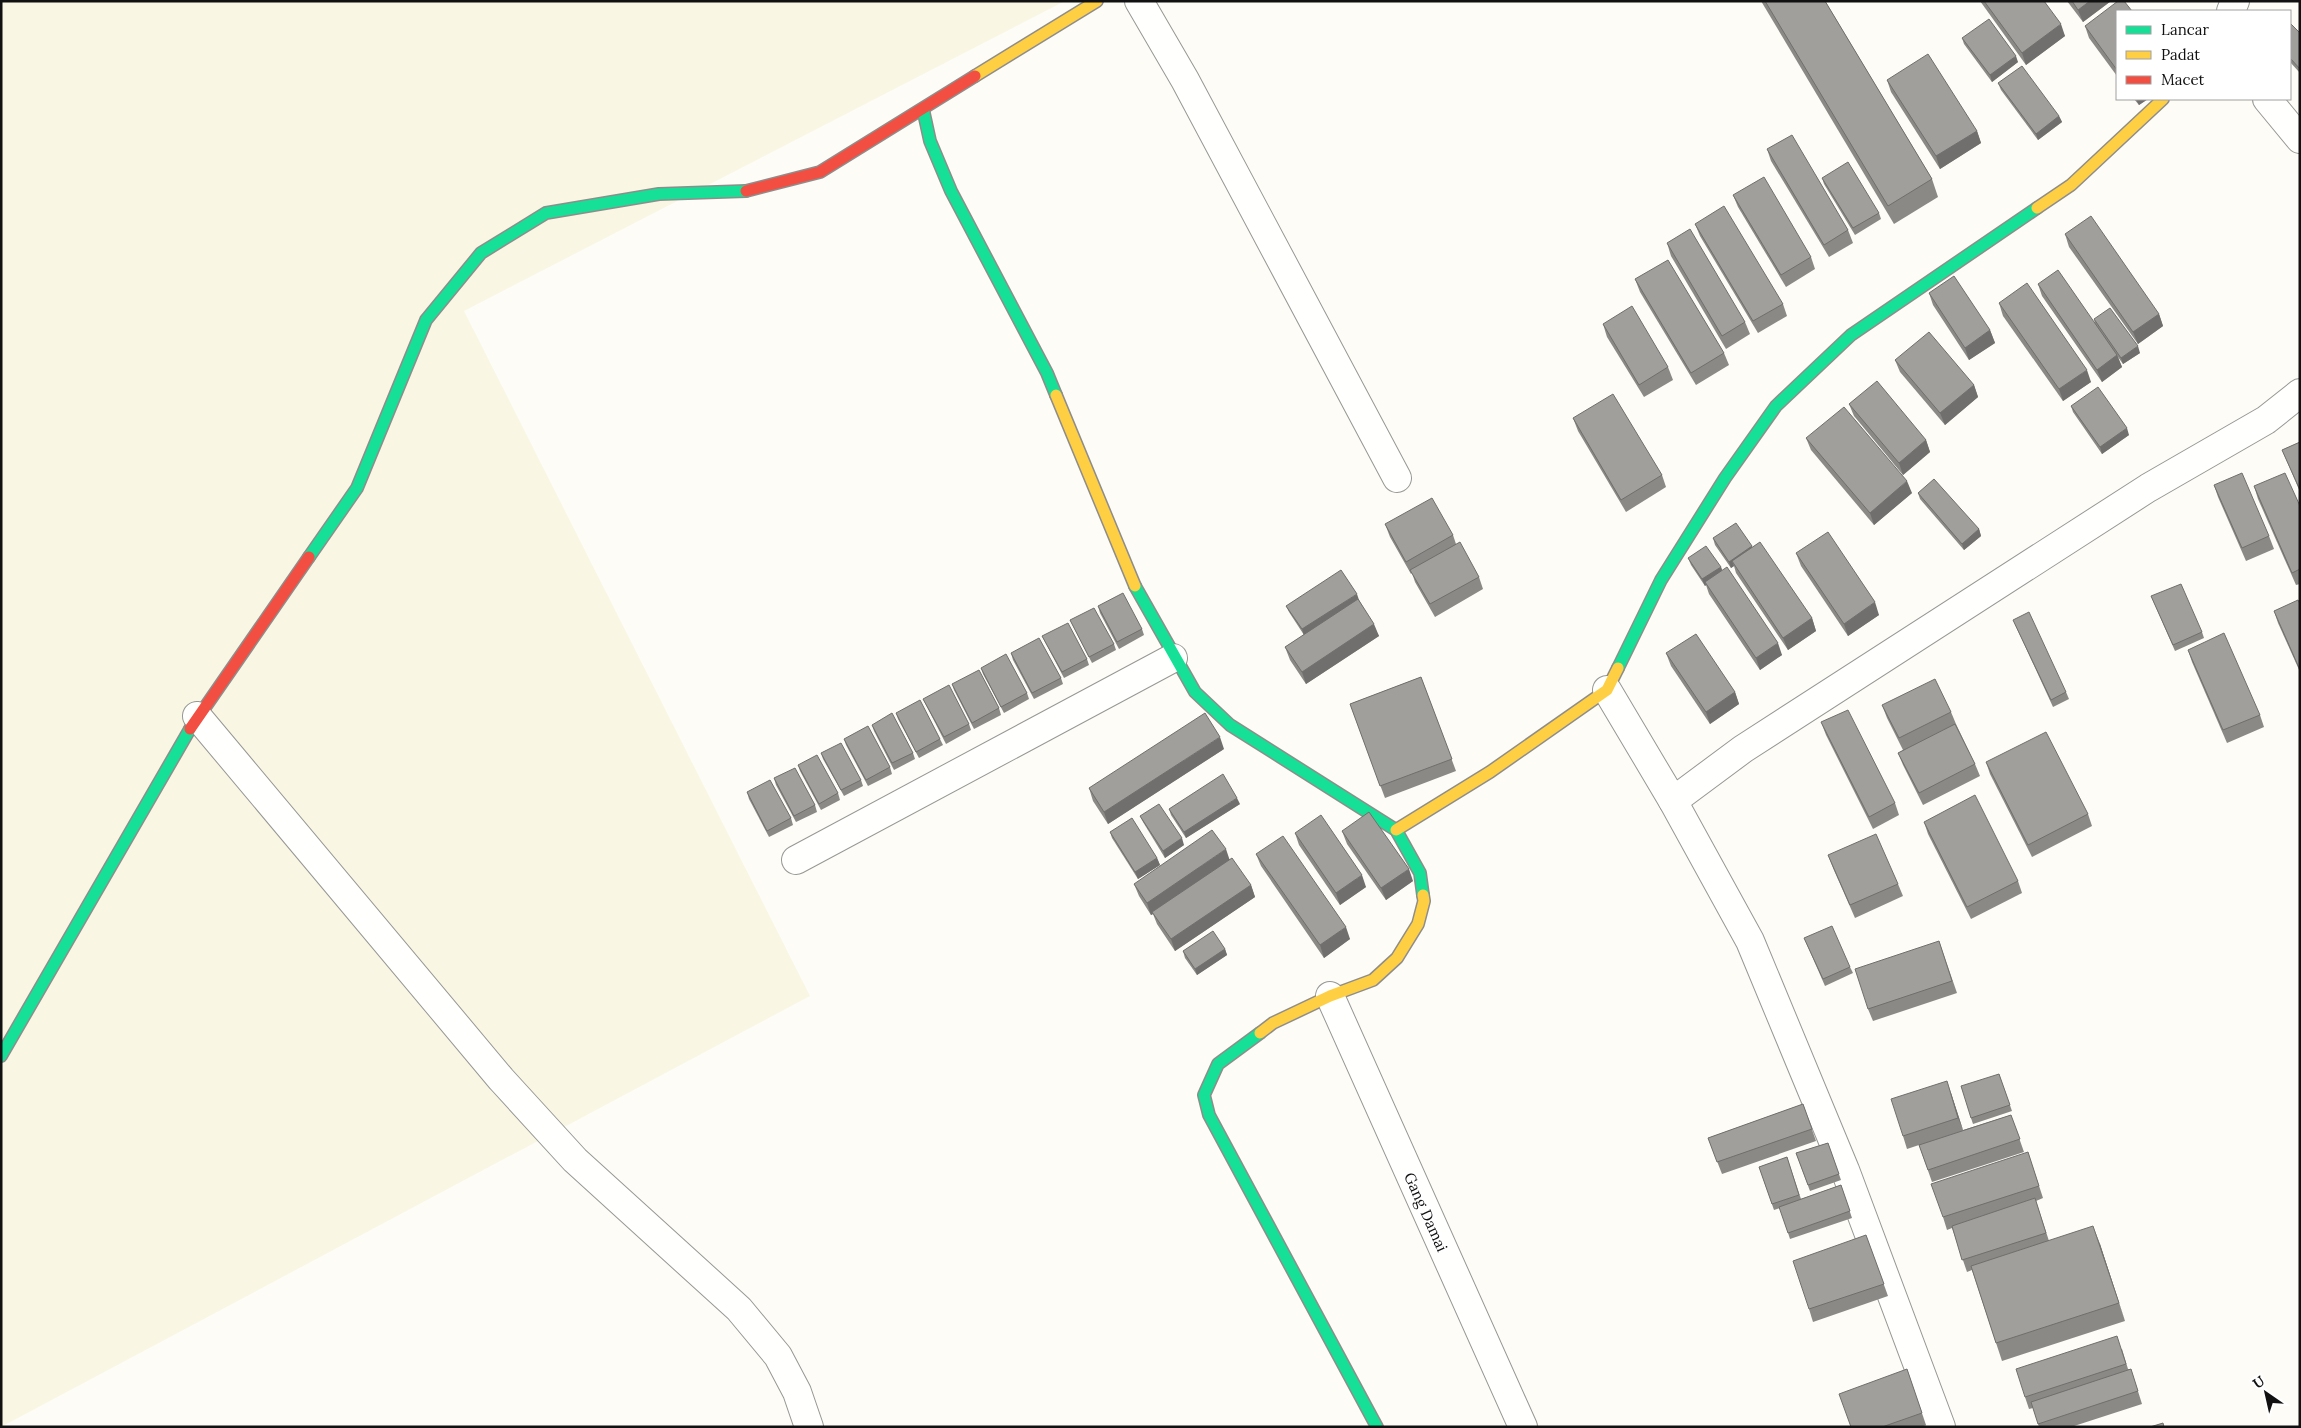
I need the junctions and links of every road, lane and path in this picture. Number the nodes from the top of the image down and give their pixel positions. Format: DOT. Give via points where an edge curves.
graph roads {
  1 [pos="1097,1"];
  2 [pos="1139,1"];
  3 [pos="2162,100"];
  4 [pos="2268,100"];
  5 [pos="923,109"];
  6 [pos="2300,139"];
  7 [pos="2300,393"];
  8 [pos="1397,478"];
  9 [pos="1173,658"];
  10 [pos="1607,690"];
  11 [pos="197,716"];
  12 [pos="1674,801"];
  13 [pos="1396,830"];
  14 [pos="796,860"];
  15 [pos="1330,996"];
  16 [pos="1,1056"];
  17 [pos="809,1427"];
  18 [pos="1377,1427"];
  19 [pos="1523,1427"];
  20 [pos="1941,1427"];
  1 -- 5 [label="street"];
  2 -- 8 [label="street" via="1185,80"];
  3 -- 10 [label="street" via="2072,185 1851,335 1776,406 1725,478 1661,580"];
  4 -- 6 [label="street"];
  5 -- 9 [label="street" via="930,141 951,191 1047,373 1140,595"];
  5 -- 11 [label="street" via="820,172 745,191 659,194 546,213 481,252 426,320 356,488"];
  7 -- 12 [label="street" via="2266,420 2148,488 1743,749"];
  9 -- 13 [label="street" via="1195,692 1230,725"];
  9 -- 14 [label="street"];
  10 -- 12 [label="street"];
  10 -- 13 [label="street" via="1490,772"];
  11 -- 16 [label="street"];
  11 -- 17 [label="street" via="501,1079 568,1153 739,1309 778,1356"];
  12 -- 20 [label="street" via="1750,941 1845,1170"];
  13 -- 15 [label="street" via="1420,873 1424,901 1418,924 1397,958 1373,980"];
  15 -- 18 [label="street" via="1273,1023 1218,1064 1204,1095 1209,1115"];
  15 -- 19 [label="street, Gang Damai"];
}
